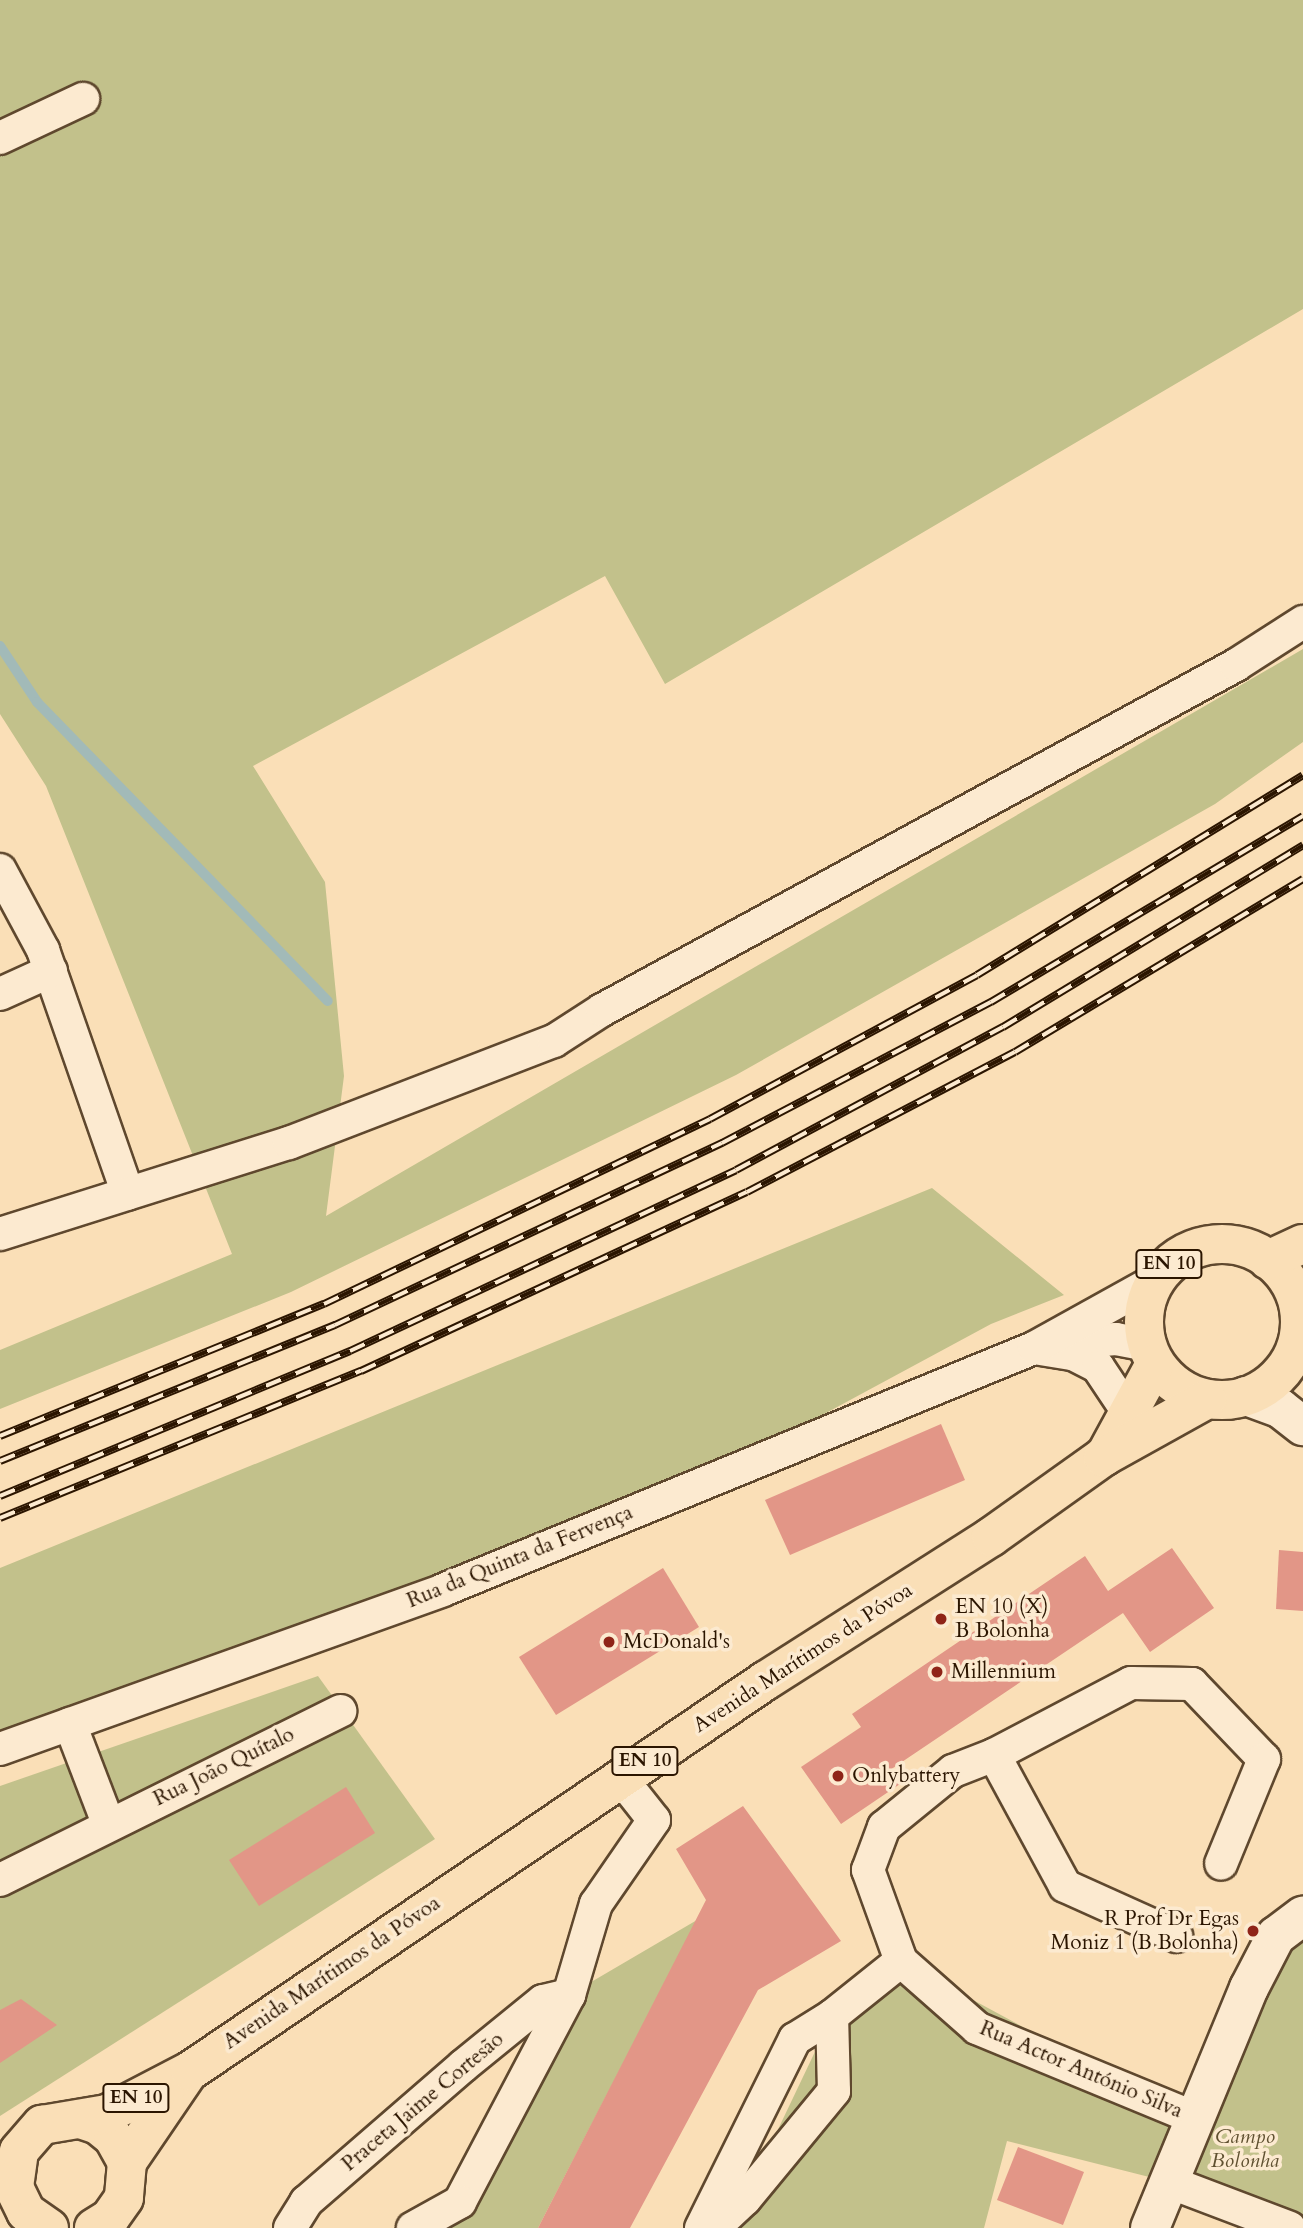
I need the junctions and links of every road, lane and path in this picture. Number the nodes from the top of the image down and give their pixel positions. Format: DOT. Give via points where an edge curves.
graph roads {
  1 [pos="83,99"];
  2 [pos="0,138"];
  3 [pos="1303,621"];
  4 [pos="0,870"];
  5 [pos="51,971"];
  6 [pos="0,994"];
  7 [pos="128,1194"];
  8 [pos="0,1234"];
  9 [pos="1303,1244"];
  10 [pos="1268,1259"];
  11 [pos="1155,1281"];
  12 [pos="1301,1318"];
  13 [pos="1034,1348"];
  14 [pos="1151,1354"];
  15 [pos="1246,1396"];
  16 [pos="1207,1399"];
  17 [pos="1130,1415"];
  18 [pos="1303,1426"];
  19 [pos="1103,1457"];
  20 [pos="340,1711"];
  21 [pos="70,1724"];
  22 [pos="0,1749"];
  23 [pos="995,1755"];
  24 [pos="620,1777"];
  25 [pos="108,1823"];
  26 [pos="1221,1864"];
  27 [pos="0,1881"];
  28 [pos="1303,1916"];
  29 [pos="1175,1936"];
  30 [pos="901,1961"];
  31 [pos="569,1994"];
  32 [pos="832,2017"];
  33 [pos="190,2071"];
  34 [pos="1195,2118"];
  35 [pos="80,2119"];
  36 [pos="127,2162"];
  37 [pos="8,2165"];
  38 [pos="1169,2182"];
  39 [pos="25,2219"];
  40 [pos="110,2222"];
  41 [pos="290,2228"];
  42 [pos="413,2228"];
  43 [pos="701,2228"];
  44 [pos="714,2228"];
  45 [pos="1150,2228"];
  46 [pos="1290,2228"];
  1 -- 2 [label="street"];
  3 -- 7 [label="street" via="1236,665 602,1010 554,1041 289,1143"];
  4 -- 5 [label="street"];
  5 -- 6 [label="street"];
  5 -- 7 [label="street"];
  7 -- 8 [label="street"];
  9 -- 10 [label="main road"];
  10 -- 11 [label="main road, EN 10" via="1235,1245 1210,1244 1186,1252"];
  10 -- 12 [label="main road, EN 10" via="1289,1282"];
  11 -- 13 [label="street, Rua da Quinta da Fervença"];
  11 -- 14 [label="main road, EN 10" via="1144,1307"];
  12 -- 15 [label="main road, EN 10" via="1285,1368 1265,1387"];
  13 -- 14 [label="street, Rua da Quinta da Fervença" via="1116,1339"];
  13 -- 17 [label="street" via="1073,1354 1098,1367"];
  13 -- 21 [label="street, Rua da Quinta da Fervença" via="443,1590"];
  14 -- 16 [label="main road" via="1170,1381"];
  14 -- 17 [label="main road, Avenida Marítimos da Póvoa / EN 10"];
  15 -- 16 [label="main road, EN 10"];
  15 -- 18 [label="street" via="1281,1409"];
  16 -- 19 [label="main road, Avenida Marítimos da Póvoa / EN 10"];
  17 -- 19 [label="main road, Avenida Marítimos da Póvoa / EN 10"];
  19 -- 24 [label="main road, Avenida Marítimos da Póvoa / EN 10" via="991,1537"];
  20 -- 25 [label="street, Rua João Quítalo"];
  21 -- 22 [label="street, Rua da Quinta da Fervença"];
  21 -- 25 [label="street"];
  23 -- 26 [label="street, Rua Actor António Silva" via="1131,1684 1192,1684 1264,1759"];
  23 -- 29 [label="street" via="1065,1886"];
  23 -- 30 [label="street, Rua Actor António Silva" via="953,1771 884,1827 868,1870"];
  24 -- 31 [label="street, Praceta Jaime Cortesão" via="654,1820 596,1904"];
  24 -- 33 [label="main road, Avenida Marítimos da Póvoa / EN 10"];
  25 -- 27 [label="street, Rua João Quítalo"];
  28 -- 34 [label="street" via="1270,1946"];
  30 -- 32 [label="street"];
  30 -- 34 [label="street, Rua Actor António Silva" via="977,2028"];
  31 -- 41 [label="street, Praceta Jaime Cortesão" via="543,2001 463,2066 306,2202"];
  31 -- 42 [label="street, Praceta Jaime Cortesão" via="460,2202"];
  32 -- 43 [label="street" via="795,2039"];
  32 -- 44 [label="street" via="834,2091 745,2199"];
  33 -- 35 [label="main road, Avenida Marítimos da Póvoa / EN 10" via="107,2114"];
  33 -- 36 [label="main road, Avenida Marítimos da Póvoa"];
  34 -- 38 [label="street"];
  35 -- 36 [label="main road" via="113,2137"];
  35 -- 37 [label="main road, Avenida Marítimos da Póvoa" via="43,2125"];
  36 -- 40 [label="main road, Avenida Marítimos da Póvoa" via="128,2180"];
  37 -- 39 [label="main road, Avenida Marítimos da Póvoa"];
  38 -- 45 [label="street"];
  38 -- 46 [label="street"];
}
